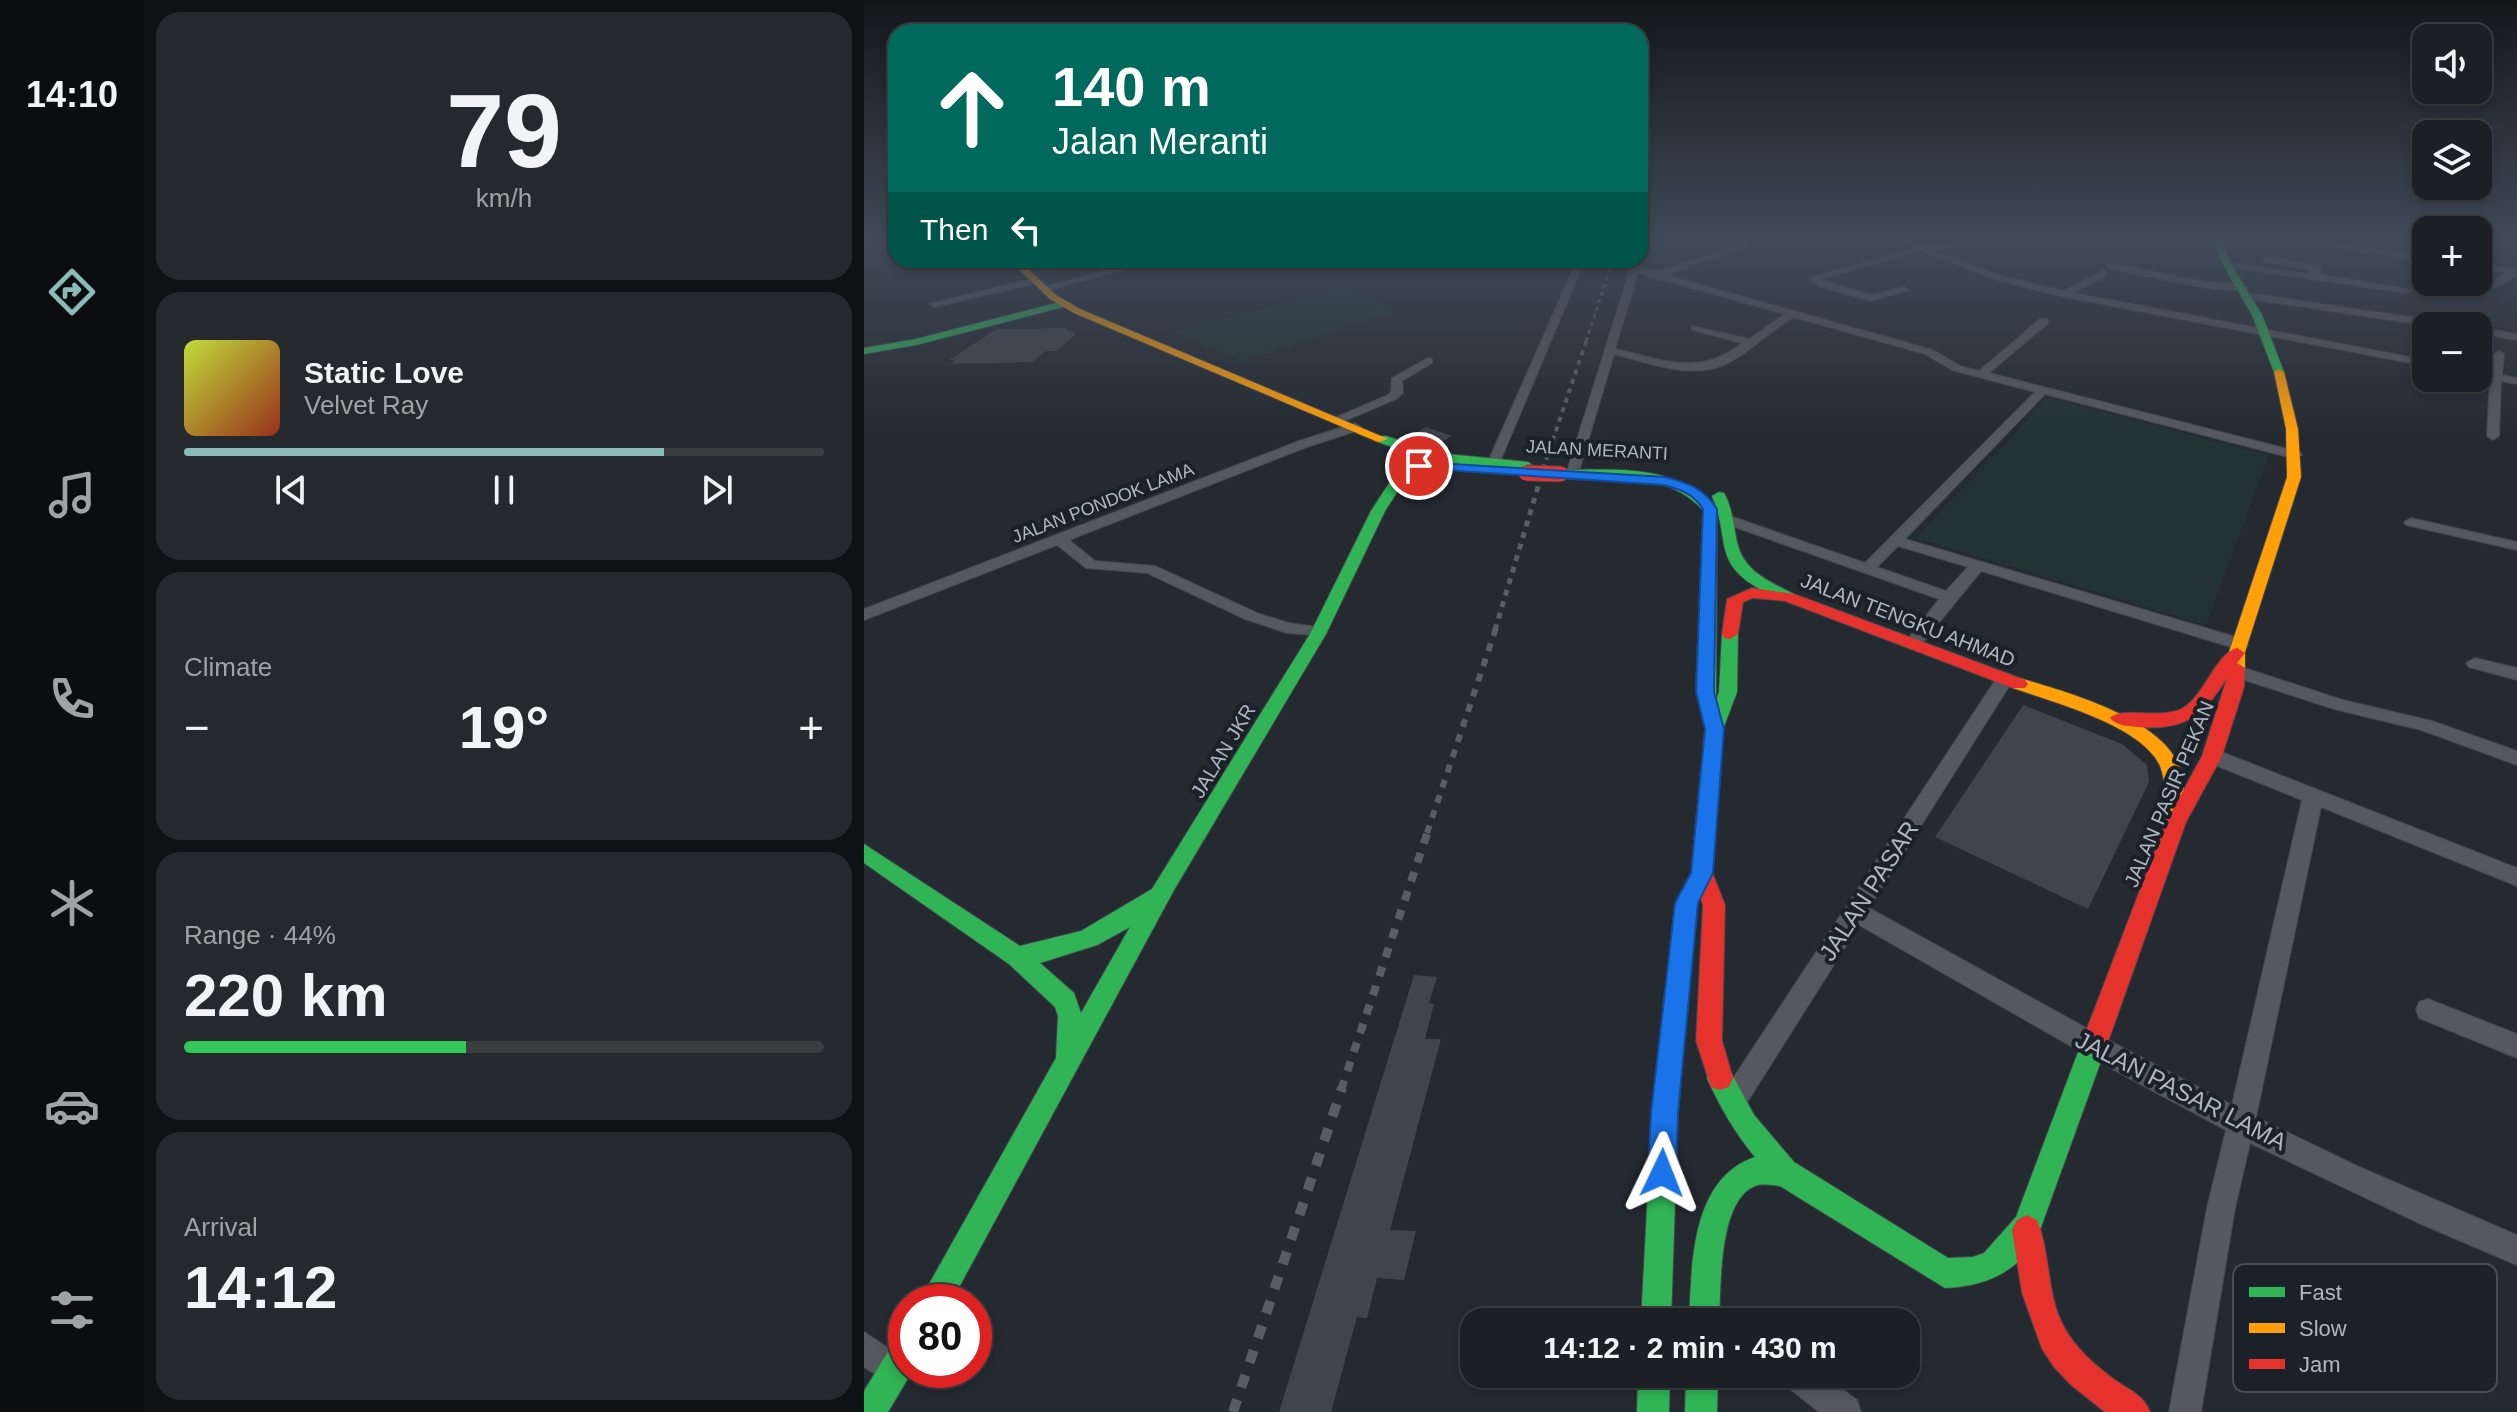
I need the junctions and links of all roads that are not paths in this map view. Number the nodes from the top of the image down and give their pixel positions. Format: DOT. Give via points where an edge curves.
graph roads {
  1 [pos="1061,305"];
  2 [pos="1066,305"];
  3 [pos="1562,305"];
  4 [pos="1623,305"];
  5 [pos="1757,305"];
  6 [pos="2123,305"];
  7 [pos="2251,305"];
  8 [pos="2323,305"];
  9 [pos="1791,315"];
  10 [pos="2412,320"];
  11 [pos="2044,321"];
  12 [pos="1696,328"];
  13 [pos="2262,331"];
  14 [pos="2492,333"];
  15 [pos="2517,337"];
  16 [pos="1749,342"];
  17 [pos="1608,350"];
  18 [pos="864,351"];
  19 [pos="2499,354"];
  20 [pos="2412,360"];
  21 [pos="1428,361"];
  22 [pos="1980,375"];
  23 [pos="2492,376"];
  24 [pos="2495,377"];
  25 [pos="2517,381"];
  26 [pos="2041,392"];
  27 [pos="1344,424"];
  28 [pos="2493,436"];
  29 [pos="2296,455"];
  30 [pos="1414,459"];
  31 [pos="1493,464"];
  32 [pos="1453,469"];
  33 [pos="1527,469"];
  34 [pos="1566,470"];
  35 [pos="1687,481"];
  36 [pos="1388,495"];
  37 [pos="1728,520"];
  38 [pos="2411,522"];
  39 [pos="1060,540"];
  40 [pos="1896,541"];
  41 [pos="2517,546"];
  42 [pos="1978,565"];
  43 [pos="1868,568"];
  44 [pos="1788,597"];
  45 [pos="1949,597"];
  46 [pos="1732,604"];
  47 [pos="1708,614"];
  48 [pos="864,615"];
  49 [pos="1319,632"];
  50 [pos="1913,643"];
  51 [pos="2238,648"];
  52 [pos="2475,663"];
  53 [pos="2238,672"];
  54 [pos="2517,674"];
  55 [pos="2004,680"];
  56 [pos="2107,717"];
  57 [pos="1714,729"];
  58 [pos="2212,756"];
  59 [pos="2517,758"];
  60 [pos="2313,797"];
  61 [pos="2176,822"];
  62 [pos="864,852"];
  63 [pos="1702,873"];
  64 [pos="2517,877"];
  65 [pos="1166,884"];
  66 [pos="1856,912"];
  67 [pos="1017,957"];
  68 [pos="2428,1010"];
  69 [pos="2517,1046"];
  70 [pos="2094,1048"];
  71 [pos="1065,1069"];
  72 [pos="1733,1102"];
  73 [pos="2242,1123"];
  74 [pos="1784,1172"];
  75 [pos="2027,1227"];
  76 [pos="2517,1250"];
  77 [pos="944,1284"];
  78 [pos="1657,1308"];
  79 [pos="1705,1308"];
  80 [pos="864,1348"];
  81 [pos="888,1356"];
  82 [pos="888,1381"];
  83 [pos="1654,1388"];
  84 [pos="1702,1388"];
  85 [pos="1814,1388"];
  86 [pos="870,1412"];
  87 [pos="1653,1412"];
  88 [pos="1701,1412"];
  89 [pos="1845,1412"];
  90 [pos="2134,1412"];
  91 [pos="2185,1412"];
  1 -- 18 [label="main road"];
  2 -- 27 [label="main road, JALAN MERANTI"];
  3 -- 31 [label="street"];
  4 -- 17 [label="street"];
  5 -- 9 [label="street"];
  6 -- 13 [label="street"];
  7 -- 13 [label="main road, JALAN PASIR PEKAN"];
  8 -- 10 [label="street"];
  9 -- 16 [label="street"];
  9 -- 22 [label="street" via="1929,352 1947,365"];
  11 -- 22 [label="street"];
  12 -- 16 [label="street"];
  13 -- 20 [label="street"];
  13 -- 29 [label="main road, JALAN PASIR PEKAN" via="2290,406"];
  14 -- 15 [label="street"];
  16 -- 17 [label="street" via="1708,367"];
  17 -- 34 [label="street"];
  19 -- 24 [label="street"];
  21 -- 27 [label="street, JALAN PONDOK LAMA" via="1396,380 1392,397"];
  22 -- 26 [label="street"];
  23 -- 24 [label="street"];
  24 -- 25 [label="street"];
  24 -- 28 [label="street"];
  26 -- 29 [label="street"];
  26 -- 40 [label="street"];
  27 -- 30 [label="main road, JALAN MERANTI"];
  27 -- 39 [label="street, JALAN PONDOK LAMA"];
  29 -- 51 [label="main road, JALAN PASIR PEKAN" via="2287,503"];
  30 -- 31 [label="main road, JALAN MERANTI"];
  30 -- 32 [label="main road, JALAN MERANTI"];
  30 -- 36 [label="main road, JALAN JKR"];
  31 -- 33 [label="main road, JALAN MERANTI"];
  32 -- 33 [label="main road, JALAN MERANTI"];
  32 -- 36 [label="main road" via="1422,476"];
  33 -- 34 [label="main road, JALAN MERANTI, bridge"];
  34 -- 35 [label="main road, JALAN MERANTI"];
  35 -- 37 [label="main road, JALAN MERANTI" via="1719,496"];
  35 -- 47 [label="main road, JALAN MERANTI" via="1710,509"];
  36 -- 49 [label="main road, JALAN JKR"];
  37 -- 43 [label="street"];
  37 -- 44 [label="main road, JALAN MERANTI" via="1730,554 1742,573"];
  38 -- 41 [label="street"];
  39 -- 48 [label="street, JALAN PONDOK LAMA"];
  39 -- 49 [label="street" via="1098,568 1150,569 1251,616"];
  40 -- 42 [label="street"];
  40 -- 43 [label="street"];
  42 -- 45 [label="street"];
  42 -- 51 [label="street"];
  43 -- 45 [label="street"];
  44 -- 46 [label="main road, JALAN TENGKU AHMAD" via="1752,593"];
  44 -- 50 [label="main road, JALAN TENGKU AHMAD"];
  45 -- 50 [label="street"];
  46 -- 47 [label="main road, JALAN TENGKU AHMAD"];
  46 -- 57 [label="main road" via="1728,692"];
  47 -- 57 [label="main road, JALAN MERANTI" via="1705,692"];
  49 -- 65 [label="main road, JALAN JKR"];
  50 -- 55 [label="main road, JALAN TENGKU AHMAD"];
  51 -- 53 [label="main road, JALAN PASIR PEKAN"];
  51 -- 56 [label="main road" via="2193,711 2156,724"];
  52 -- 54 [label="street"];
  53 -- 58 [label="main road, JALAN PASIR PEKAN"];
  53 -- 59 [label="street" via="2425,725"];
  55 -- 56 [label="main road, JALAN TENGKU AHMAD"];
  55 -- 66 [label="street, JALAN PASAR"];
  56 -- 61 [label="main road" via="2166,758"];
  57 -- 63 [label="main road"];
  58 -- 60 [label="street"];
  58 -- 61 [label="main road, JALAN PASIR PEKAN"];
  60 -- 64 [label="street"];
  60 -- 73 [label="street"];
  61 -- 70 [label="main road, JALAN PASIR PEKAN"];
  62 -- 67 [label="main road"];
  63 -- 72 [label="main road" via="1714,905 1709,1041"];
  63 -- 78 [label="main road" via="1686,903 1668,1083"];
  65 -- 67 [label="main road" via="1133,916 1087,941"];
  65 -- 71 [label="main road, JALAN JKR"];
  66 -- 70 [label="street, JALAN PASAR LAMA"];
  66 -- 72 [label="street, JALAN PASAR"];
  67 -- 71 [label="main road" via="1065,1001 1071,1033"];
  68 -- 69 [label="street"];
  70 -- 73 [label="street, JALAN PASAR LAMA"];
  70 -- 75 [label="main road, JALAN PASIR PEKAN"];
  71 -- 77 [label="main road, JALAN JKR"];
  72 -- 74 [label="main road" via="1760,1146"];
  73 -- 76 [label="street, JALAN PASAR LAMA"];
  73 -- 91 [label="street" via="2221,1208"];
  74 -- 75 [label="main road" via="1945,1273 1968,1275 1991,1267 2009,1253"];
  74 -- 79 [label="main road" via="1751,1172 1732,1184 1722,1201 1713,1228"];
  75 -- 90 [label="main road" via="2047,1333 2084,1378"];
  80 -- 81 [label="street"];
  82 -- 86 [label="main road"];
  83 -- 87 [label="main road"];
  84 -- 88 [label="main road"];
  85 -- 89 [label="street"];
}
